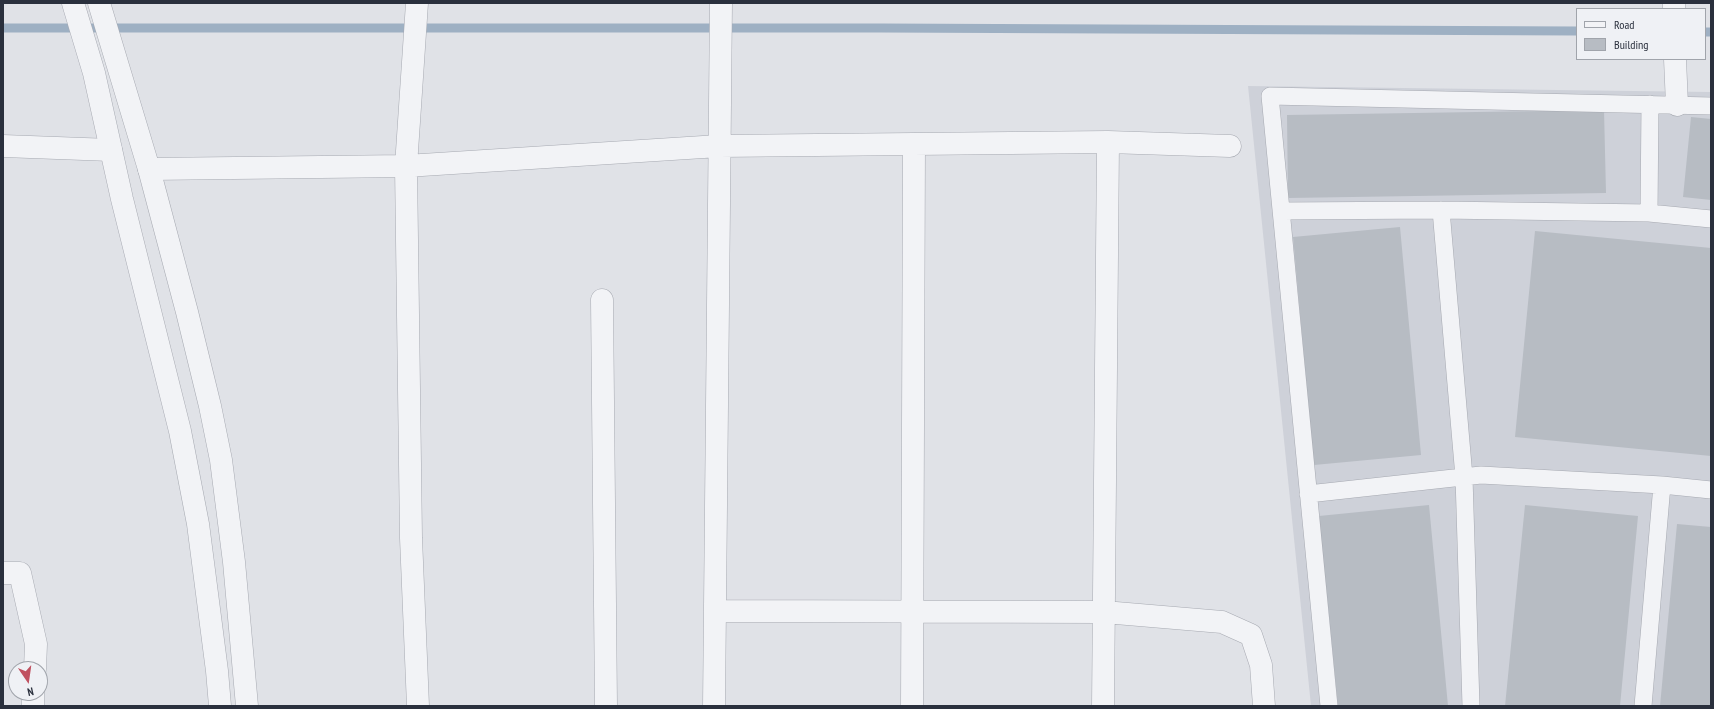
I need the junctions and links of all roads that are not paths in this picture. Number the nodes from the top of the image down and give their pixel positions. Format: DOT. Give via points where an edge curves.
graph roads {
  1 [pos="73,3"];
  2 [pos="99,3"];
  3 [pos="417,3"];
  4 [pos="721,3"];
  5 [pos="1675,61"];
  6 [pos="1650,104"];
  7 [pos="1677,105"];
  8 [pos="1711,106"];
  9 [pos="1108,142"];
  10 [pos="914,144"];
  11 [pos="3,146"];
  12 [pos="719,146"];
  13 [pos="1230,146"];
  14 [pos="111,150"];
  15 [pos="406,166"];
  16 [pos="148,169"];
  17 [pos="1441,210"];
  18 [pos="1281,211"];
  19 [pos="1649,213"];
  20 [pos="1711,219"];
  21 [pos="602,300"];
  22 [pos="1464,477"];
  23 [pos="1662,485"];
  24 [pos="1711,490"];
  25 [pos="1308,494"];
  26 [pos="3,572"];
  27 [pos="715,611"];
  28 [pos="912,612"];
  29 [pos="1104,612"];
  30 [pos="35,661"];
  31 [pos="220,706"];
  32 [pos="247,706"];
  33 [pos="418,706"];
  34 [pos="606,706"];
  35 [pos="714,706"];
  36 [pos="912,706"];
  37 [pos="1103,706"];
  38 [pos="1264,706"];
  39 [pos="1329,706"];
  40 [pos="1471,706"];
  41 [pos="1643,706"];
  1 -- 14 [label="street" via="94,73"];
  2 -- 16 [label="street"];
  3 -- 15 [label="street"];
  4 -- 12 [label="street"];
  5 -- 7 [label="street"];
  6 -- 7 [label="lane"];
  6 -- 18 [label="lane" via="1270,96"];
  6 -- 19 [label="lane"];
  7 -- 8 [label="lane"];
  9 -- 10 [label="street"];
  9 -- 13 [label="street"];
  9 -- 29 [label="street"];
  10 -- 12 [label="street"];
  10 -- 28 [label="street"];
  11 -- 14 [label="street"];
  12 -- 15 [label="street"];
  12 -- 27 [label="street"];
  14 -- 31 [label="street" via="180,431 198,524"];
  15 -- 16 [label="street"];
  15 -- 33 [label="street" via="411,538"];
  16 -- 32 [label="street" via="188,312 219,453 234,562"];
  17 -- 18 [label="lane"];
  17 -- 19 [label="lane"];
  17 -- 22 [label="lane"];
  18 -- 25 [label="lane"];
  19 -- 20 [label="lane"];
  21 -- 34 [label="street"];
  22 -- 23 [label="lane" via="1481,475"];
  22 -- 25 [label="lane"];
  22 -- 40 [label="lane"];
  23 -- 24 [label="lane"];
  23 -- 41 [label="lane"];
  25 -- 39 [label="lane"];
  26 -- 30 [label="street" via="20,573 36,644"];
  27 -- 28 [label="street"];
  27 -- 35 [label="street"];
  28 -- 29 [label="street"];
  28 -- 36 [label="street"];
  29 -- 37 [label="street"];
  29 -- 38 [label="street" via="1222,622 1251,635 1261,665"];
}
